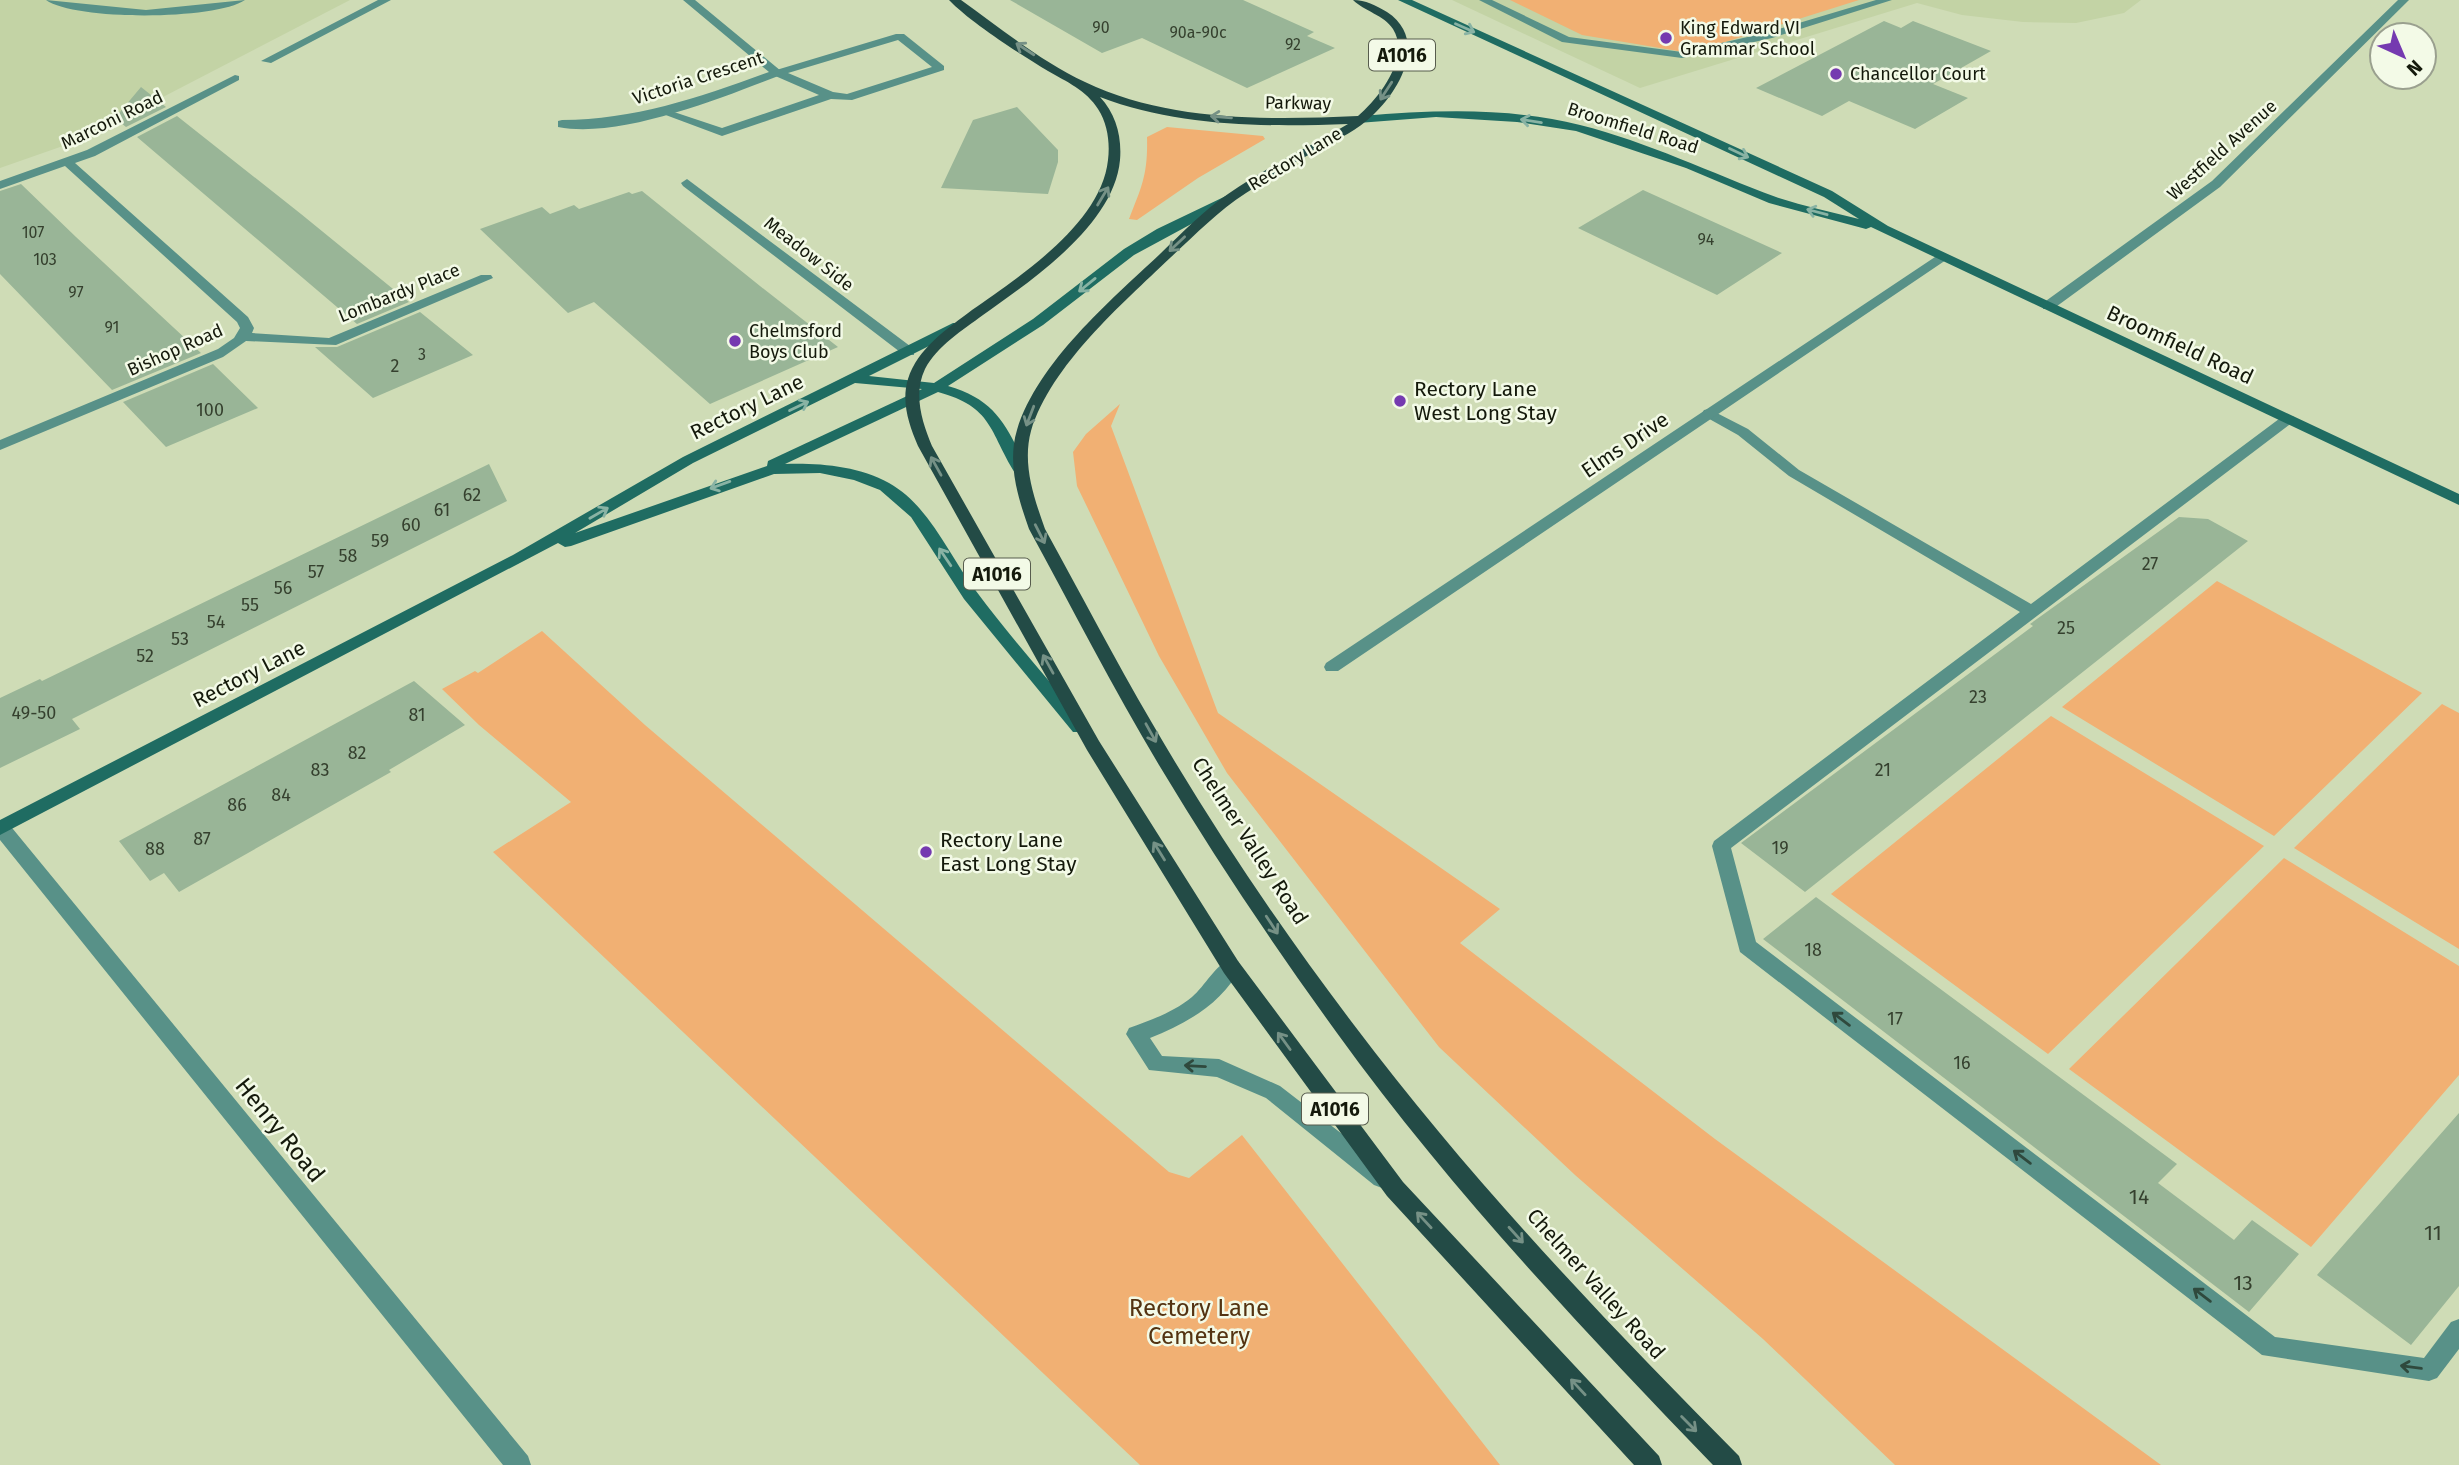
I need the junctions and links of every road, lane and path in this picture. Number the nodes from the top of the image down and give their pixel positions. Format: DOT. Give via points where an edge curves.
graph roads {
  1 [pos="51,0"];
  2 [pos="240,0"];
  3 [pos="386,0"];
  4 [pos="688,0"];
  5 [pos="954,0"];
  6 [pos="1358,0"];
  7 [pos="1403,0"];
  8 [pos="1484,0"];
  9 [pos="1887,0"];
  10 [pos="2404,0"];
  11 [pos="267,61"];
  12 [pos="778,74"];
  13 [pos="235,78"];
  14 [pos="1083,85"];
  15 [pos="830,95"];
  16 [pos="662,111"];
  17 [pos="1362,120"];
  18 [pos="562,124"];
  19 [pos="67,162"];
  20 [pos="687,183"];
  21 [pos="0,185"];
  22 [pos="1228,199"];
  23 [pos="1883,229"];
  24 [pos="1941,257"];
  25 [pos="486,278"];
  26 [pos="2048,306"];
  27 [pos="962,324"];
  28 [pos="244,337"];
  29 [pos="909,352"];
  30 [pos="853,380"];
  31 [pos="935,387"];
  32 [pos="912,391"];
  33 [pos="1709,414"];
  34 [pos="2288,419"];
  35 [pos="0,445"];
  36 [pos="1020,470"];
  37 [pos="748,475"];
  38 [pos="2459,500"];
  39 [pos="519,559"];
  40 [pos="2032,612"];
  41 [pos="1332,667"];
  42 [pos="1093,745"];
  43 [pos="1,828"];
  44 [pos="1230,967"];
  45 [pos="1395,1189"];
  46 [pos="2459,1330"];
  47 [pos="519,1465"];
  48 [pos="1650,1465"];
  49 [pos="1730,1465"];
  1 -- 2 [label="street" via="131,15"];
  3 -- 11 [label="street"];
  4 -- 12 [label="street, Victoria Crescent"];
  14 -- 5 [label="main road, Parkway, one-way"];
  6 -- 17 [label="main road, A1016, one-way" via="1400,30 1404,43 1397,72 1384,96"];
  7 -- 23 [label="main road, Broomfield Road, one-way" via="1828,194"];
  8 -- 9 [label="street" via="1566,40 1682,55 1768,36"];
  10 -- 26 [label="street, Westfield Avenue" via="2216,184"];
  12 -- 15 [label="street"];
  12 -- 15 [label="street" via="900,36 940,68 848,97"];
  12 -- 16 [label="street, Victoria Crescent"];
  13 -- 19 [label="street, Marconi Road" via="113,143"];
  17 -- 14 [label="main road, Parkway, one-way" via="1190,114"];
  27 -- 14 [label="main road, Parkway, one-way" via="1072,237 1110,186 1114,132 1106,111"];
  15 -- 16 [label="street" via="722,132"];
  16 -- 18 [label="street, Victoria Crescent" via="609,124"];
  17 -- 22 [label="main road, Rectory Lane / A1016"];
  23 -- 17 [label="main road, Broomfield Road, one-way" via="1773,200 1690,165 1577,128 1517,118 1436,113"];
  19 -- 21 [label="street, Marconi Road"];
  19 -- 28 [label="street, Bishop Road" via="243,320 247,328"];
  20 -- 29 [label="street, Meadow Side"];
  22 -- 31 [label="main road, one-way" via="1129,252 1023,332"];
  22 -- 36 [label="main road, Chelmer Valley Road / A1016, one-way" via="1119,299 1049,382 1031,411"];
  23 -- 24 [label="main road, Broomfield Road"];
  24 -- 26 [label="main road, Broomfield Road"];
  24 -- 33 [label="street, Elms Drive"];
  25 -- 28 [label="street, Lombardy Place" via="331,342"];
  26 -- 34 [label="main road, Broomfield Road"];
  27 -- 29 [label="main road, Rectory Lane"];
  27 -- 32 [label="main road" via="919,367"];
  28 -- 35 [label="street, Bishop Road" via="234,347"];
  29 -- 30 [label="main road, Rectory Lane"];
  30 -- 32 [label="main road" via="894,380"];
  39 -- 30 [label="main road, Rectory Lane, one-way" via="688,460"];
  31 -- 32 [label="main road"];
  31 -- 36 [label="main road" via="988,411"];
  32 -- 37 [label="main road"];
  42 -- 32 [label="main road, A1016, one-way" via="925,446 914,421"];
  33 -- 40 [label="street" via="1743,432 1794,473"];
  33 -- 41 [label="street, Elms Drive"];
  34 -- 38 [label="main road, Broomfield Road"];
  34 -- 40 [label="street"];
  36 -- 49 [label="main road, Chelmer Valley Road / A1016, one-way" via="1037,529 1182,789 1298,964 1392,1090 1488,1203 1649,1383"];
  37 -- 39 [label="main road, Rectory Lane, one-way"];
  42 -- 37 [label="main road, Rectory Lane, one-way" via="970,595 916,514 885,486 820,468"];
  39 -- 43 [label="main road, Rectory Lane"];
  46 -- 40 [label="street, one-way" via="2429,1370 2270,1347 1746,946 1721,846"];
  44 -- 42 [label="main road, A1016, one-way"];
  43 -- 47 [label="street, Henry Road"];
  45 -- 44 [label="main road, A1016, one-way"];
  45 -- 44 [label="street, one-way" via="1273,1092 1219,1068 1156,1064 1136,1034 1181,1017 1210,995"];
  48 -- 45 [label="main road, A1016, one-way"];
}
